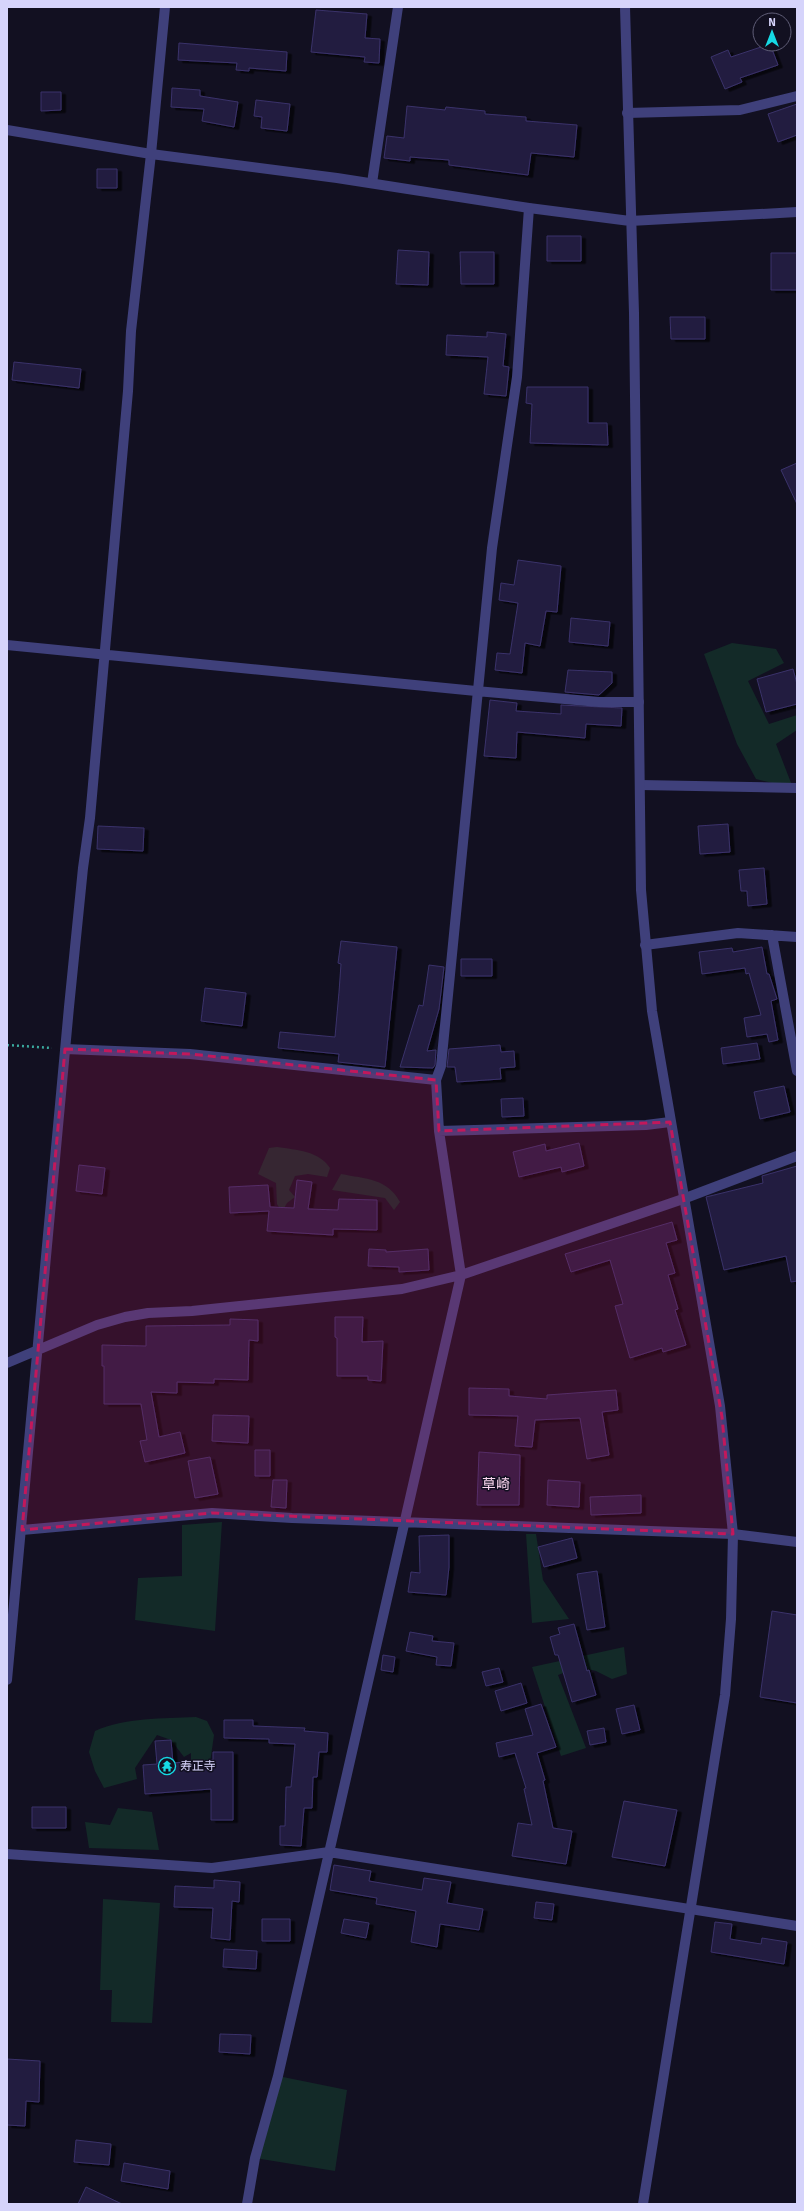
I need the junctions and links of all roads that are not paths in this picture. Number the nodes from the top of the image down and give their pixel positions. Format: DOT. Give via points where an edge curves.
graph roads {
  1 [pos="165,7"];
  2 [pos="398,7"];
  3 [pos="625,7"];
  4 [pos="797,96"];
  5 [pos="627,113"];
  6 [pos="7,130"];
  7 [pos="151,154"];
  8 [pos="372,184"];
  9 [pos="529,208"];
  10 [pos="797,212"];
  11 [pos="630,221"];
  12 [pos="7,645"];
  13 [pos="104,655"];
  14 [pos="476,691"];
  15 [pos="639,702"];
  16 [pos="640,785"];
  17 [pos="797,788"];
  18 [pos="772,936"];
  19 [pos="797,937"];
  20 [pos="645,945"];
  21 [pos="65,1049"];
  22 [pos="797,1071"];
  23 [pos="436,1080"];
  24 [pos="670,1122"];
  25 [pos="440,1131"];
  26 [pos="797,1156"];
  27 [pos="683,1198"];
  28 [pos="461,1275"];
  29 [pos="38,1350"];
  30 [pos="7,1363"];
  31 [pos="405,1522"];
  32 [pos="22,1530"];
  33 [pos="733,1534"];
  34 [pos="797,1542"];
  35 [pos="7,1680"];
  36 [pos="329,1852"];
  37 [pos="7,1854"];
  38 [pos="690,1908"];
  39 [pos="797,1926"];
  40 [pos="247,2204"];
  41 [pos="643,2204"];
  1 -- 7 [label="street"];
  2 -- 8 [label="street"];
  3 -- 5 [label="street"];
  4 -- 5 [label="street" via="740,110"];
  5 -- 11 [label="street"];
  6 -- 7 [label="street"];
  7 -- 8 [label="street"];
  7 -- 13 [label="street" via="131,331"];
  8 -- 9 [label="street"];
  9 -- 11 [label="street"];
  9 -- 14 [label="street" via="517,377 493,533"];
  10 -- 11 [label="street"];
  11 -- 15 [label="street" via="634,313"];
  12 -- 13 [label="street"];
  13 -- 14 [label="street"];
  13 -- 21 [label="street" via="90,818"];
  14 -- 15 [label="street" via="599,702"];
  14 -- 23 [label="street" via="441,1066"];
  15 -- 16 [label="street"];
  16 -- 17 [label="street"];
  16 -- 20 [label="street" via="641,890"];
  18 -- 19 [label="street"];
  18 -- 20 [label="street" via="738,933"];
  18 -- 22 [label="street"];
  20 -- 24 [label="street" via="652,1011"];
  21 -- 23 [label="street" via="209,1056"];
  21 -- 29 [label="street"];
  23 -- 25 [label="street"];
  24 -- 25 [label="street" via="646,1125"];
  24 -- 27 [label="street"];
  25 -- 28 [label="street"];
  26 -- 27 [label="street"];
  27 -- 28 [label="street"];
  27 -- 33 [label="street" via="720,1406"];
  28 -- 29 [label="street" via="402,1289 192,1311 148,1313 97,1325"];
  28 -- 31 [label="street"];
  29 -- 30 [label="street"];
  29 -- 32 [label="street"];
  31 -- 32 [label="street" via="212,1513"];
  31 -- 33 [label="street"];
  31 -- 36 [label="street"];
  32 -- 35 [label="street"];
  33 -- 34 [label="street"];
  33 -- 38 [label="street" via="731,1619 725,1695"];
  36 -- 37 [label="street" via="212,1868"];
  36 -- 38 [label="street"];
  36 -- 40 [label="street"];
  38 -- 39 [label="street"];
  38 -- 41 [label="street"];
}
